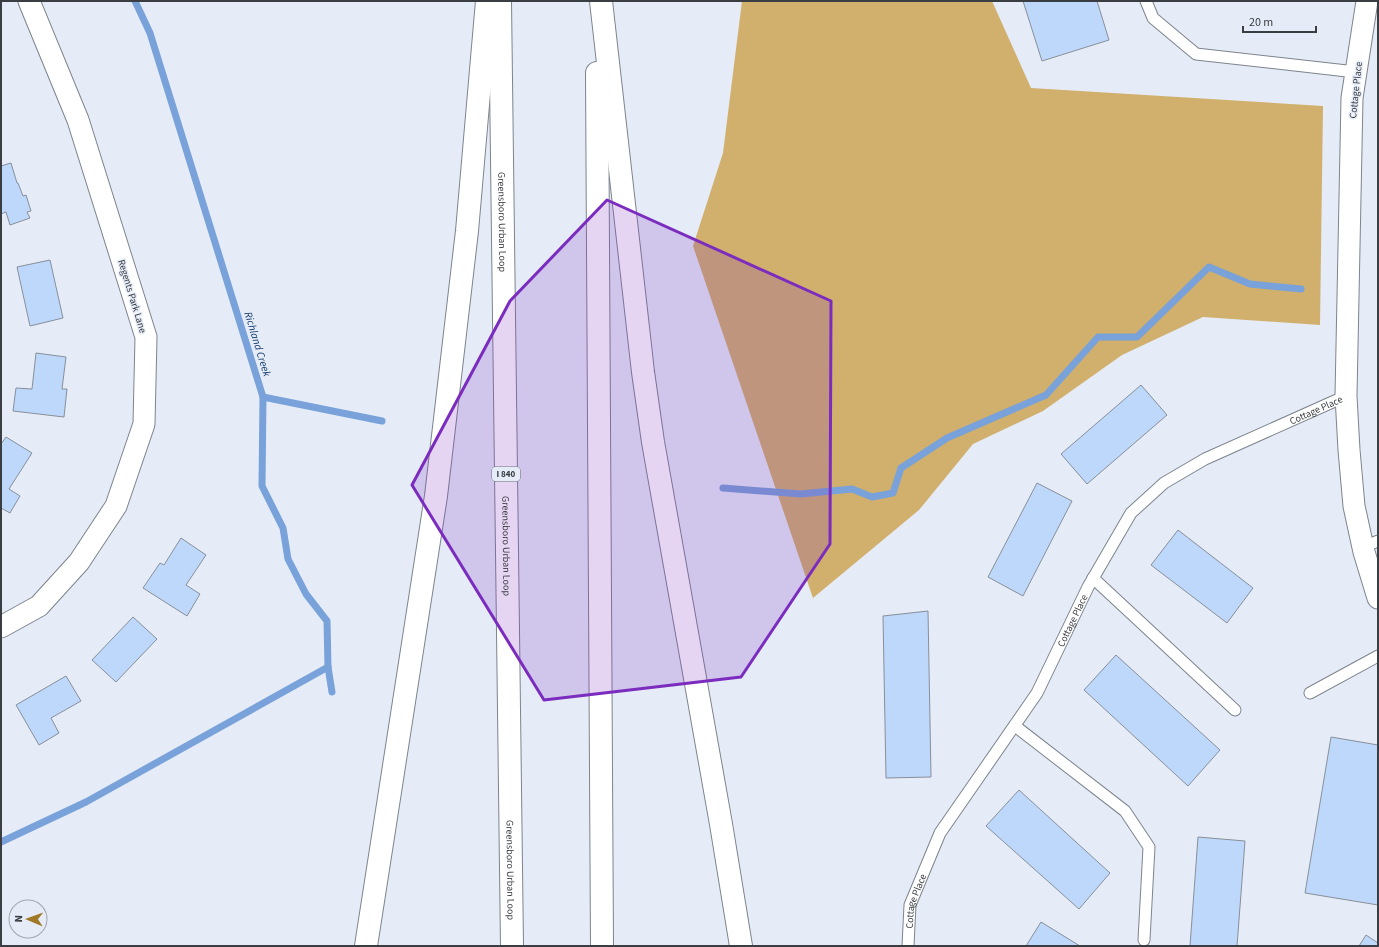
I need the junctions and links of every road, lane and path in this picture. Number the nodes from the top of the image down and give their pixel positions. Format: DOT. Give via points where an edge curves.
graph roads {
  1 [pos="29,1"];
  2 [pos="487,1"];
  3 [pos="500,1"];
  4 [pos="596,1"];
  5 [pos="601,1"];
  6 [pos="1146,1"];
  7 [pos="1367,1"];
  8 [pos="1356,72"];
  9 [pos="1346,396"];
  10 [pos="1370,544"];
  11 [pos="1093,578"];
  12 [pos="1378,598"];
  13 [pos="1,626"];
  14 [pos="1378,656"];
  15 [pos="1310,693"];
  16 [pos="1235,710"];
  17 [pos="1015,726"];
  18 [pos="1144,940"];
  19 [pos="366,946"];
  20 [pos="512,946"];
  21 [pos="602,946"];
  22 [pos="741,946"];
  23 [pos="908,946"];
  1 -- 13 [label="street, Regents Park Lane" via="78,120 146,337 144,424 116,506 79,562 39,606"];
  2 -- 19 [label="highway" via="467,231 436,496"];
  3 -- 20 [label="highway, Greensboro Urban Loop / I 840"];
  4 -- 21 [label="highway"];
  5 -- 22 [label="highway" via="653,442"];
  6 -- 8 [label="lane" via="1153,18 1196,54"];
  7 -- 8 [label="street, Cottage Place"];
  8 -- 9 [label="street, Cottage Place" via="1352,98"];
  9 -- 10 [label="street, Cottage Place" via="1354,506"];
  9 -- 11 [label="lane, Cottage Place" via="1205,459 1164,484 1131,513"];
  10 -- 12 [label="street, Cottage Place"];
  11 -- 16 [label="lane"];
  11 -- 17 [label="lane, Cottage Place" via="1037,693"];
  14 -- 15 [label="lane"];
  17 -- 18 [label="lane" via="1125,811 1149,847"];
  17 -- 23 [label="lane, Cottage Place" via="940,832 910,905"];
}
